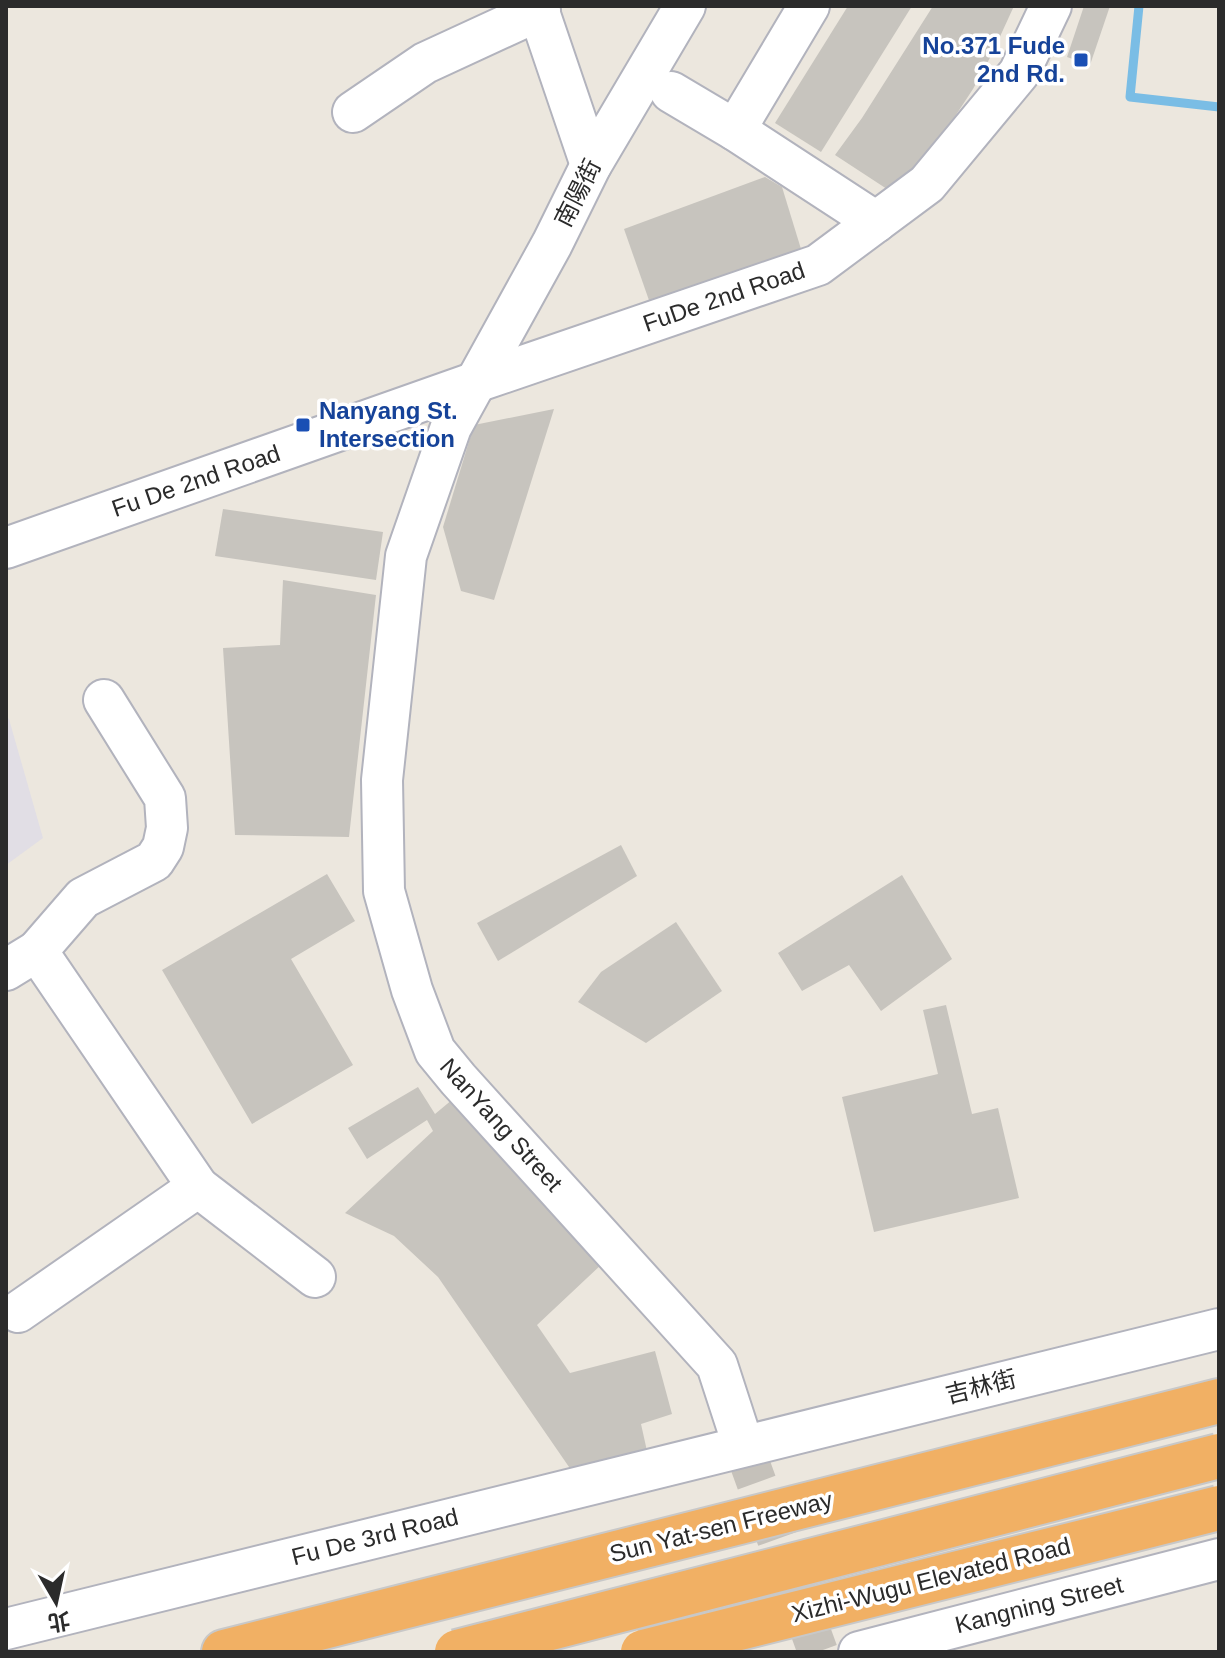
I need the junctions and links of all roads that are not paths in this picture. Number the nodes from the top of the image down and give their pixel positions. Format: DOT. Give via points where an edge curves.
graph roads {
  1 [pos="685,6"];
  2 [pos="809,6"];
  3 [pos="1051,6"];
  4 [pos="538,8"];
  5 [pos="671,92"];
  6 [pos="353,112"];
  7 [pos="735,130"];
  8 [pos="591,165"];
  9 [pos="876,222"];
  10 [pos="476,382"];
  11 [pos="7,545"];
  12 [pos="104,700"];
  13 [pos="22,960"];
  14 [pos="198,1187"];
  15 [pos="315,1277"];
  16 [pos="18,1312"];
  17 [pos="1219,1329"];
  18 [pos="1219,1401"];
  19 [pos="743,1445"];
  20 [pos="1219,1456"];
  21 [pos="1219,1508"];
  22 [pos="1219,1559"];
  23 [pos="6,1629"];
  24 [pos="987,1636"];
  25 [pos="224,1652"];
  26 [pos="457,1652"];
  27 [pos="643,1652"];
  28 [pos="859,1652"];
  1 -- 8 [label="street, 南陽街"];
  2 -- 7 [label="street"];
  3 -- 9 [label="street, FuDe 2nd Road" via="1019,73 927,184"];
  4 -- 6 [label="street" via="425,63"];
  4 -- 8 [label="street"];
  5 -- 7 [label="street"];
  7 -- 9 [label="street"];
  8 -- 10 [label="street, 南陽街"];
  9 -- 10 [label="street, FuDe 2nd Road" via="818,265"];
  10 -- 11 [label="street, Fu De 2nd Road"];
  10 -- 19 [label="street, NanYang Street" via="451,427 406,556 382,780 384,891 435,1051 717,1365"];
  12 -- 13 [label="street" via="165,798 163,847 154,861 83,898"];
  13 -- 14 [label="street"];
  14 -- 15 [label="street"];
  14 -- 16 [label="street"];
  17 -- 19 [label="street, 吉林街"];
  18 -- 25 [label="highway, Sun Yat-sen Freeway"];
  19 -- 23 [label="street, Fu De 3rd Road"];
  20 -- 26 [label="highway, bridge"];
  21 -- 27 [label="highway, Xizhi-Wugu Elevated Road, bridge"];
  22 -- 24 [label="street, Kangning Street"];
  24 -- 28 [label="street, Kangning Street"];
}
